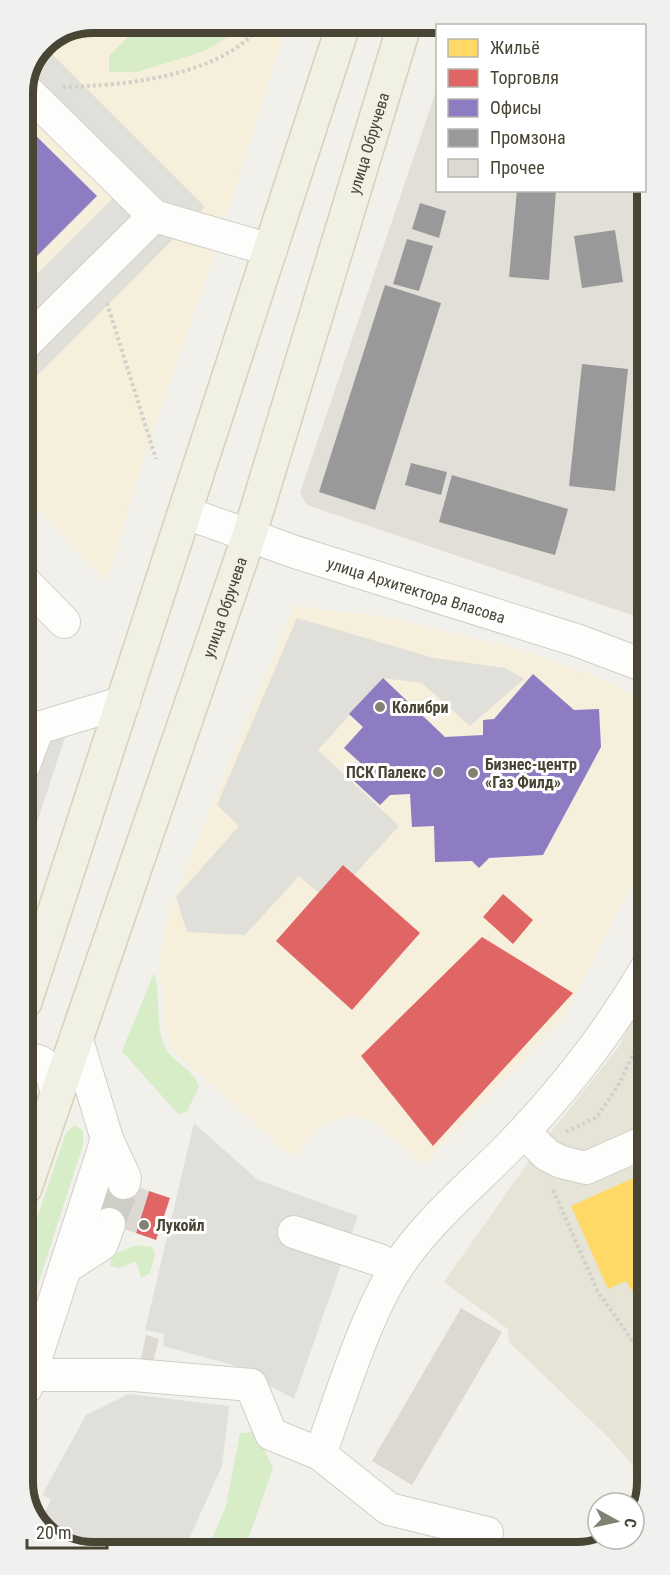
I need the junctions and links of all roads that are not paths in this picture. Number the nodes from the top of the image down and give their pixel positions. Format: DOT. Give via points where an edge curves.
graph roads {
  1 [pos="341,33"];
  2 [pos="402,33"];
  3 [pos="33,98"];
  4 [pos="154,216"];
  5 [pos="271,250"];
  6 [pos="33,336"];
  7 [pos="186,513"];
  8 [pos="249,536"];
  9 [pos="33,590"];
  10 [pos="64,622"];
  11 [pos="637,663"];
  12 [pos="124,702"];
  13 [pos="33,741"];
  14 [pos="33,978"];
  15 [pos="637,983"];
  16 [pos="76,1037"];
  17 [pos="33,1060"];
  18 [pos="57,1093"];
  19 [pos="524,1132"];
  20 [pos="107,1139"];
  21 [pos="637,1145"];
  22 [pos="33,1164"];
  23 [pos="124,1183"];
  24 [pos="109,1224"];
  25 [pos="294,1232"];
  26 [pos="65,1268"];
  27 [pos="396,1269"];
  28 [pos="33,1369"];
  29 [pos="33,1382"];
  30 [pos="320,1454"];
  31 [pos="487,1533"];
  1 -- 5 [label="main road"];
  2 -- 8 [label="main road, улица Обручева"];
  3 -- 4 [label="street"];
  4 -- 5 [label="street"];
  4 -- 6 [label="street"];
  5 -- 7 [label="main road"];
  7 -- 8 [label="street, улица Архитектора Власова"];
  7 -- 12 [label="main road"];
  8 -- 11 [label="street, улица Архитектора Власова"];
  8 -- 16 [label="main road, улица Обручева"];
  9 -- 10 [label="street"];
  12 -- 13 [label="street" via="38,728"];
  12 -- 14 [label="main road"];
  15 -- 19 [label="street" via="592,1053"];
  16 -- 18 [label="main road, улица Обручева"];
  16 -- 20 [label="street"];
  17 -- 18 [label="street" via="44,1064 52,1074"];
  18 -- 22 [label="main road, улица Обручева"];
  19 -- 21 [label="street" via="547,1155 586,1168"];
  19 -- 27 [label="street" via="439,1216"];
  20 -- 23 [label="street"];
  20 -- 26 [label="street"];
  24 -- 26 [label="street" via="102,1244"];
  25 -- 27 [label="street"];
  26 -- 28 [label="street"];
  27 -- 30 [label="street" via="370,1321"];
  29 -- 30 [label="street" via="134,1375 251,1385 271,1434"];
  30 -- 31 [label="street" via="389,1509"];
}
